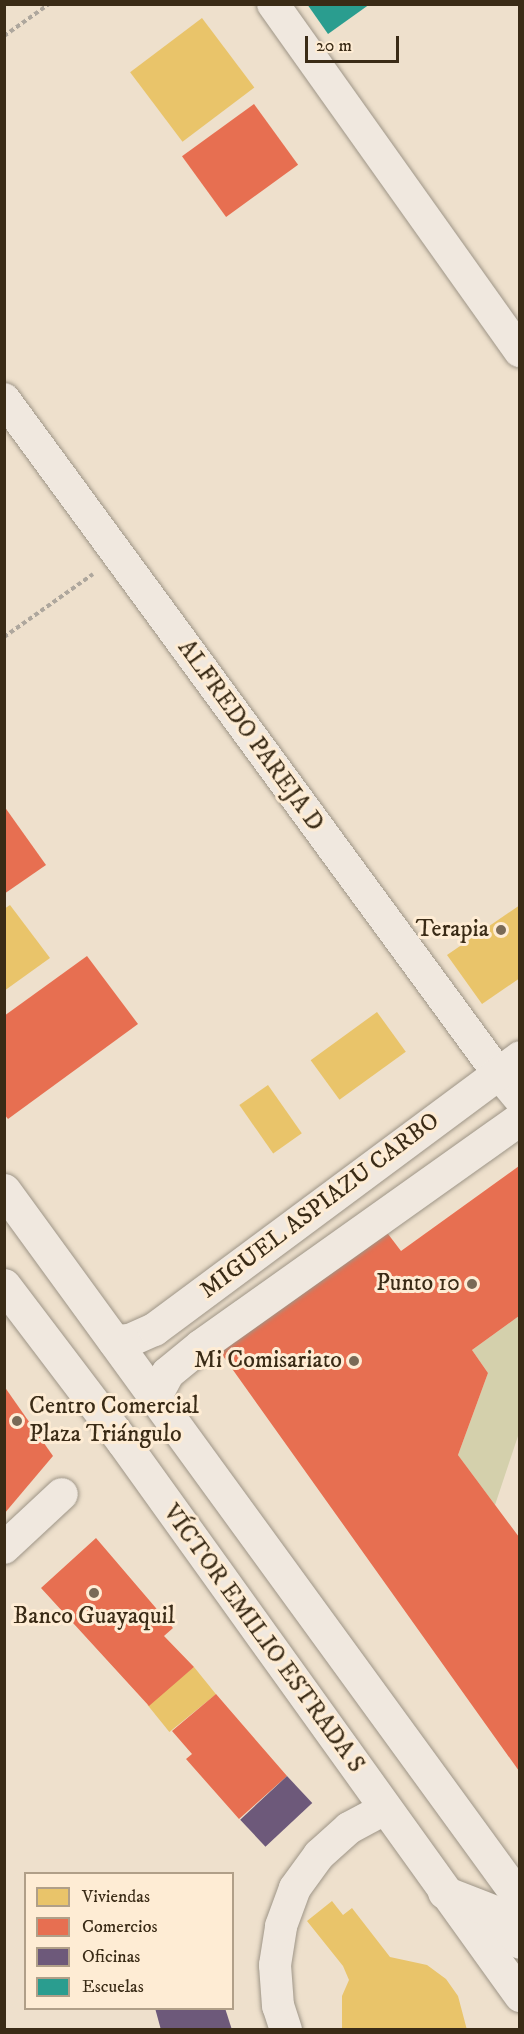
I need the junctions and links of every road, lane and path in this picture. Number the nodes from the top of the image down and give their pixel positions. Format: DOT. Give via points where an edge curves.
graph roads {
  1 [pos="49,4"];
  2 [pos="273,4"];
  3 [pos="4,36"];
  4 [pos="519,351"];
  5 [pos="4,399"];
  6 [pos="118,556"];
  7 [pos="4,637"];
  8 [pos="509,1065"];
  9 [pos="519,1099"];
  10 [pos="519,1119"];
  11 [pos="4,1190"];
  12 [pos="4,1285"];
  13 [pos="114,1341"];
  14 [pos="155,1396"];
  15 [pos="62,1494"];
  16 [pos="4,1548"];
  17 [pos="384,1809"];
  18 [pos="444,1892"];
  19 [pos="519,1899"];
  20 [pos="519,1942"];
  21 [pos="519,1995"];
  22 [pos="285,2030"];
  1 -- 3 [label="path"];
  2 -- 4 [label="street"];
  5 -- 6 [label="street, ALFREDO PAREJA D"];
  6 -- 7 [label="path"];
  6 -- 8 [label="street, ALFREDO PAREJA D"];
  8 -- 9 [label="street, ALFREDO PAREJA D"];
  8 -- 13 [label="main road, MIGUEL ASPIAZU CARBO" via="154,1329 129,1340"];
  10 -- 14 [label="main road, MIGUEL ASPIAZU CARBO" via="200,1346 167,1373"];
  11 -- 13 [label="main road"];
  12 -- 17 [label="main road, VÍCTOR EMILIO ESTRADA S" via="123,1442"];
  13 -- 14 [label="main road"];
  14 -- 19 [label="main road"];
  15 -- 16 [label="street"];
  17 -- 18 [label="main road, VÍCTOR EMILIO ESTRADA S"];
  17 -- 22 [label="street" via="349,1828 319,1855 295,1888 280,1926 275,1965 278,2006"];
  18 -- 20 [label="main road" via="495,1912"];
  18 -- 21 [label="main road, VÍCTOR EMILIO ESTRADA S"];
}
